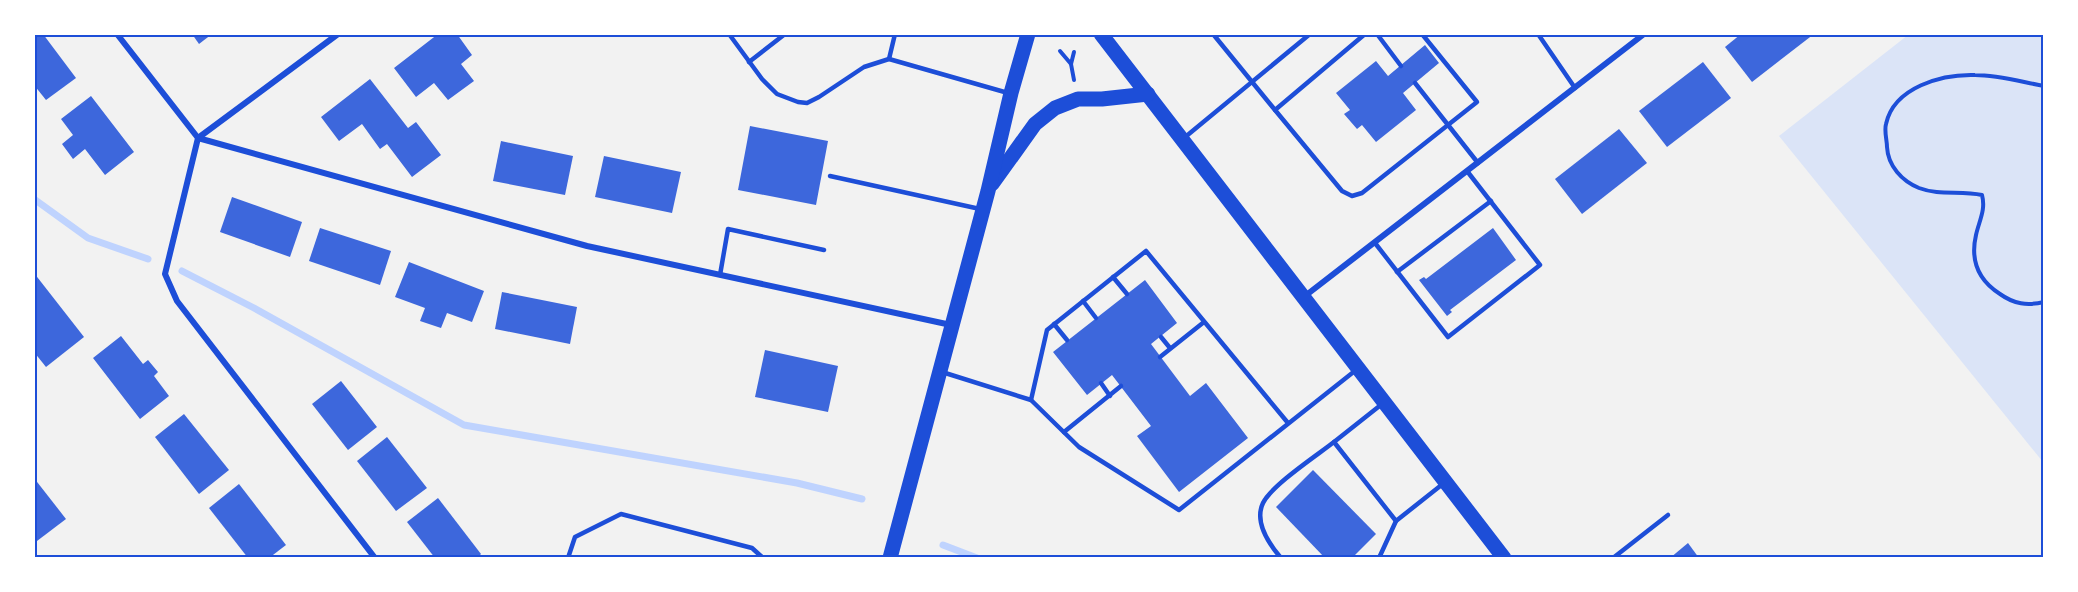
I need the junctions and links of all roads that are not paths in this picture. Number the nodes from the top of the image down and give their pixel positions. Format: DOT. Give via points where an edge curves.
graph roads {
  1 [pos="117,34"];
  2 [pos="338,34"];
  3 [pos="729,34"];
  4 [pos="785,34"];
  5 [pos="895,34"];
  6 [pos="1028,34"];
  7 [pos="1101,34"];
  8 [pos="1213,34"];
  9 [pos="1310,34"];
  10 [pos="1365,34"];
  11 [pos="1377,34"];
  12 [pos="1422,34"];
  13 [pos="1538,34"];
  14 [pos="1644,34"];
  15 [pos="889,59"];
  16 [pos="749,62"];
  17 [pos="1401,66"];
  18 [pos="1253,82"];
  19 [pos="1415,83"];
  20 [pos="1575,88"];
  21 [pos="1011,93"];
  22 [pos="1148,94"];
  23 [pos="1275,110"];
  24 [pos="1448,125"];
  25 [pos="198,138"];
  26 [pos="1183,140"];
  27 [pos="1478,163"];
  28 [pos="1467,171"];
  29 [pos="830,176"];
  30 [pos="987,191"];
  31 [pos="1491,201"];
  32 [pos="982,210"];
  33 [pos="1375,243"];
  34 [pos="824,250"];
  35 [pos="1397,272"];
  36 [pos="720,275"];
  37 [pos="1113,277"];
  38 [pos="1127,294"];
  39 [pos="1305,297"];
  40 [pos="1083,301"];
  41 [pos="1096,318"];
  42 [pos="1204,322"];
  43 [pos="1054,324"];
  44 [pos="952,325"];
  45 [pos="1161,337"];
  46 [pos="1067,340"];
  47 [pos="1170,348"];
  48 [pos="1160,357"];
  49 [pos="1359,368"];
  50 [pos="939,371"];
  51 [pos="1101,383"];
  52 [pos="1121,386"];
  53 [pos="1110,396"];
  54 [pos="1031,400"];
  55 [pos="1385,402"];
  56 [pos="1288,423"];
  57 [pos="1064,432"];
  58 [pos="1334,442"];
  59 [pos="1446,481"];
  60 [pos="1668,515"];
  61 [pos="1396,521"];
  62 [pos="375,558"];
  63 [pos="568,558"];
  64 [pos="763,558"];
  65 [pos="890,558"];
  66 [pos="1281,558"];
  67 [pos="1379,558"];
  68 [pos="1504,558"];
  69 [pos="1614,558"];
  1 -- 25 [label="street"];
  2 -- 25 [label="street"];
  3 -- 16 [label="lane"];
  4 -- 16 [label="lane"];
  5 -- 15 [label="lane"];
  6 -- 21 [label="main road"];
  7 -- 22 [label="main road"];
  8 -- 18 [label="lane"];
  9 -- 18 [label="lane"];
  10 -- 23 [label="lane"];
  11 -- 17 [label="lane"];
  12 -- 24 [label="lane" via="1477,102"];
  13 -- 20 [label="lane"];
  14 -- 20 [label="street"];
  15 -- 16 [label="lane" via="864,67 807,103 777,94"];
  15 -- 21 [label="lane"];
  18 -- 23 [label="lane"];
  18 -- 26 [label="lane"];
  19 -- 24 [label="lane"];
  20 -- 27 [label="street"];
  21 -- 30 [label="main road"];
  22 -- 26 [label="main road"];
  22 -- 30 [label="main road" via="1078,99 1055,108 1035,124"];
  23 -- 24 [label="lane" via="1342,191 1352,196 1362,193"];
  24 -- 27 [label="lane"];
  25 -- 36 [label="street" via="587,246"];
  25 -- 62 [label="street" via="165,274 177,301"];
  26 -- 39 [label="main road"];
  27 -- 28 [label="street"];
  28 -- 31 [label="lane"];
  28 -- 33 [label="street"];
  29 -- 32 [label="lane"];
  30 -- 32 [label="main road"];
  31 -- 35 [label="lane"];
  31 -- 35 [label="lane" via="1540,265 1448,337"];
  32 -- 44 [label="main road"];
  33 -- 35 [label="lane"];
  33 -- 39 [label="street"];
  34 -- 36 [label="lane" via="728,229"];
  36 -- 44 [label="street"];
  37 -- 38 [label="lane"];
  37 -- 40 [label="lane"];
  37 -- 42 [label="lane" via="1146,251"];
  39 -- 49 [label="main road"];
  40 -- 41 [label="lane"];
  40 -- 43 [label="lane"];
  42 -- 47 [label="lane"];
  42 -- 56 [label="lane"];
  43 -- 46 [label="lane"];
  43 -- 54 [label="lane" via="1047,330"];
  44 -- 50 [label="main road"];
  45 -- 47 [label="lane"];
  47 -- 48 [label="lane"];
  49 -- 55 [label="main road"];
  49 -- 56 [label="lane"];
  50 -- 54 [label="lane"];
  50 -- 65 [label="main road"];
  51 -- 53 [label="lane"];
  52 -- 53 [label="lane"];
  53 -- 57 [label="lane"];
  54 -- 57 [label="lane"];
  55 -- 58 [label="lane"];
  55 -- 59 [label="main road"];
  56 -- 57 [label="lane" via="1179,510 1079,447"];
  58 -- 61 [label="lane"];
  58 -- 66 [label="lane" via="1264,501 1262,525 1269,544"];
  59 -- 61 [label="lane"];
  59 -- 68 [label="main road"];
  60 -- 69 [label="lane"];
  61 -- 67 [label="lane"];
  63 -- 64 [label="lane" via="575,537 621,514 752,548"];
}
